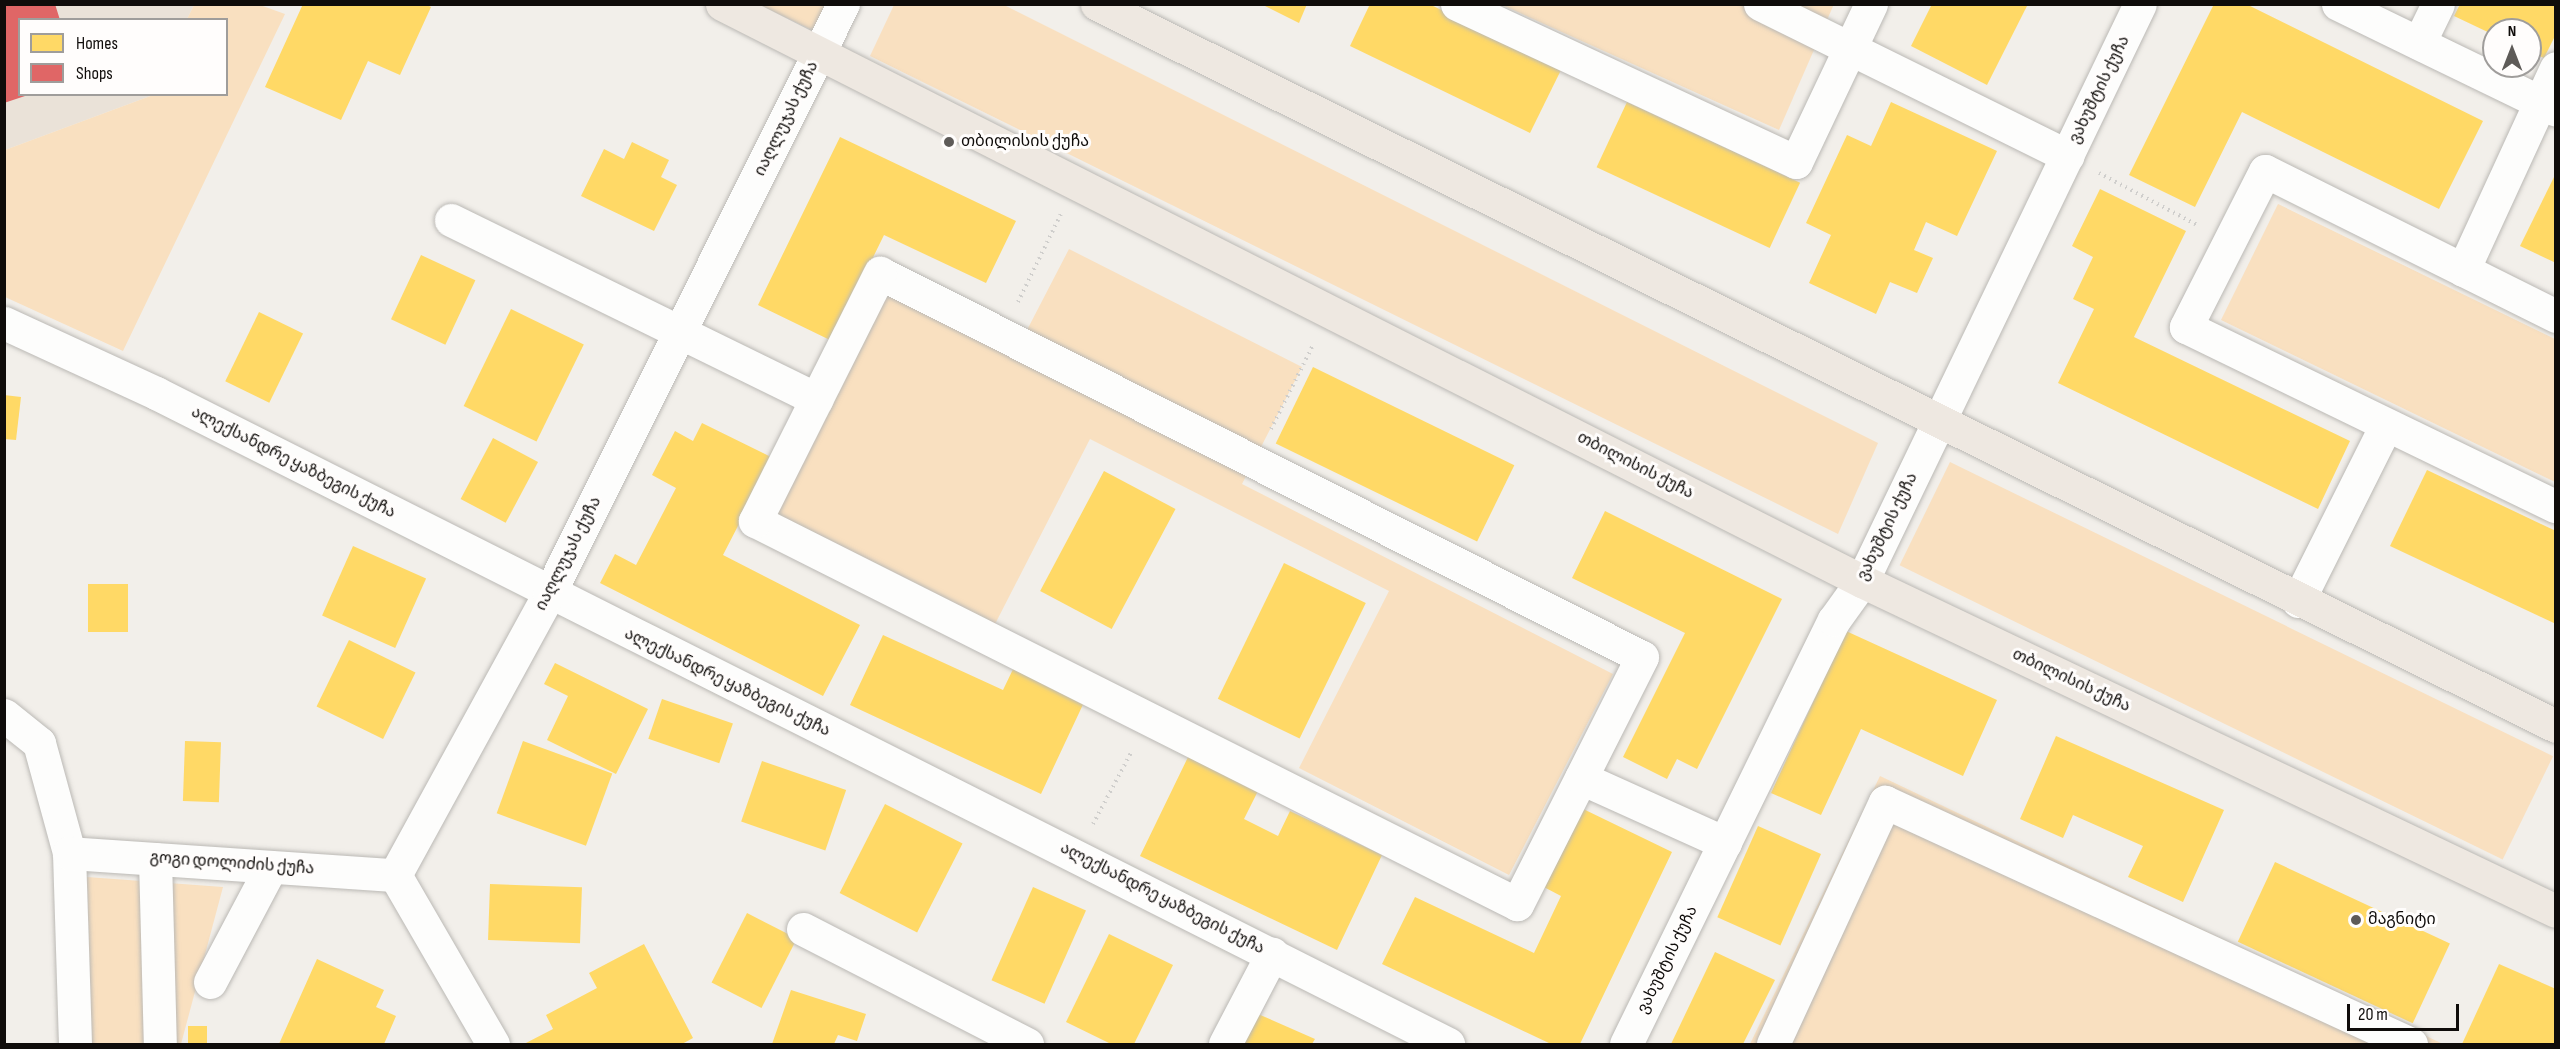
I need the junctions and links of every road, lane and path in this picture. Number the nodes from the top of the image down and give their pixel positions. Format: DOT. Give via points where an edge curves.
graph roads {
  1 [pos="722,4"];
  2 [pos="843,4"];
  3 [pos="1097,4"];
  4 [pos="1457,4"];
  5 [pos="1760,4"];
  6 [pos="1871,4"];
  7 [pos="2140,4"];
  8 [pos="2338,4"];
  9 [pos="2438,4"];
  10 [pos="2419,43"];
  11 [pos="1850,49"];
  12 [pos="820,51"];
  13 [pos="2556,68"];
  14 [pos="2547,105"];
  15 [pos="2068,156"];
  16 [pos="1077,181"];
  17 [pos="451,220"];
  18 [pos="2229,242"];
  19 [pos="2463,270"];
  20 [pos="1330,312"];
  21 [pos="2556,316"];
  22 [pos="4,323"];
  23 [pos="681,332"];
  24 [pos="1002,335"];
  25 [pos="816,399"];
  26 [pos="1939,424"];
  27 [pos="2386,425"];
  28 [pos="1255,462"];
  29 [pos="2556,507"];
  30 [pos="1862,581"];
  31 [pos="549,594"];
  32 [pos="2298,601"];
  33 [pos="4,715"];
  34 [pos="1149,719"];
  35 [pos="2556,726"];
  36 [pos="1581,778"];
  37 [pos="1725,843"];
  38 [pos="69,853"];
  39 [pos="1075,856"];
  40 [pos="155,859"];
  41 [pos="271,867"];
  42 [pos="395,875"];
  43 [pos="2556,911"];
  44 [pos="803,929"];
  45 [pos="1272,954"];
  46 [pos="210,982"];
  47 [pos="75,1044"];
  48 [pos="160,1044"];
  49 [pos="493,1044"];
  50 [pos="1027,1044"];
  51 [pos="1225,1044"];
  52 [pos="1448,1044"];
  53 [pos="1626,1044"];
  54 [pos="1773,1044"];
  55 [pos="2411,1044"];
  1 -- 12 [label="main road, თბილისის ქუჩა"];
  2 -- 12 [label="street, იაღლუჯას ქუჩა"];
  3 -- 26 [label="main road"];
  4 -- 11 [label="street" via="1796,162"];
  5 -- 11 [label="street"];
  6 -- 11 [label="street"];
  7 -- 15 [label="street, ვახუშტის ქუჩა"];
  8 -- 10 [label="street"];
  9 -- 10 [label="street"];
  10 -- 14 [label="street"];
  11 -- 15 [label="street"];
  12 -- 16 [label="main road, თბილისის ქუჩა"];
  12 -- 23 [label="street, იაღლუჯას ქუჩა"];
  13 -- 14 [label="street"];
  14 -- 19 [label="street"];
  15 -- 18 [label="path"];
  15 -- 26 [label="street, ვახუშტის ქუჩა"];
  16 -- 20 [label="main road, თბილისის ქუჩა"];
  16 -- 24 [label="path"];
  17 -- 23 [label="street"];
  18 -- 19 [label="street" via="2265,171"];
  18 -- 27 [label="street" via="2186,327"];
  19 -- 21 [label="street"];
  20 -- 28 [label="path"];
  20 -- 30 [label="main road, თბილისის ქუჩა"];
  22 -- 31 [label="street, ალექსანდრე ყაზბეგის ქუჩა" via="156,393"];
  23 -- 25 [label="street"];
  23 -- 31 [label="street, იაღლუჯას ქუჩა"];
  24 -- 25 [label="street" via="880,273"];
  24 -- 28 [label="street"];
  25 -- 34 [label="street" via="755,520"];
  26 -- 30 [label="street, ვახუშტის ქუჩა"];
  26 -- 32 [label="main road"];
  27 -- 29 [label="street"];
  27 -- 32 [label="street"];
  28 -- 36 [label="street" via="1642,657"];
  30 -- 37 [label="street, ვახუშტის ქუჩა" via="1834,620"];
  30 -- 43 [label="main road, თბილისის ქუჩა"];
  31 -- 39 [label="street, ალექსანდრე ყაზბეგის ქუჩა"];
  31 -- 42 [label="street, იაღლუჯას ქუჩა"];
  32 -- 35 [label="main road"];
  33 -- 38 [label="street" via="39,743"];
  34 -- 36 [label="street" via="1517,904"];
  34 -- 39 [label="path"];
  36 -- 37 [label="street"];
  37 -- 53 [label="street, ვახუშტის ქუჩა"];
  38 -- 40 [label="street, გოგი დოლიძის ქუჩა"];
  38 -- 47 [label="street"];
  39 -- 45 [label="street, ალექსანდრე ყაზბეგის ქუჩა"];
  40 -- 41 [label="street, გოგი დოლიძის ქუჩა"];
  40 -- 48 [label="street"];
  41 -- 42 [label="street, გოგი დოლიძის ქუჩა"];
  41 -- 46 [label="street"];
  42 -- 49 [label="street"];
  44 -- 50 [label="street"];
  45 -- 51 [label="street"];
  45 -- 52 [label="street, ალექსანდრე ყაზბეგის ქუჩა"];
  54 -- 55 [label="street" via="1885,802"];
}
